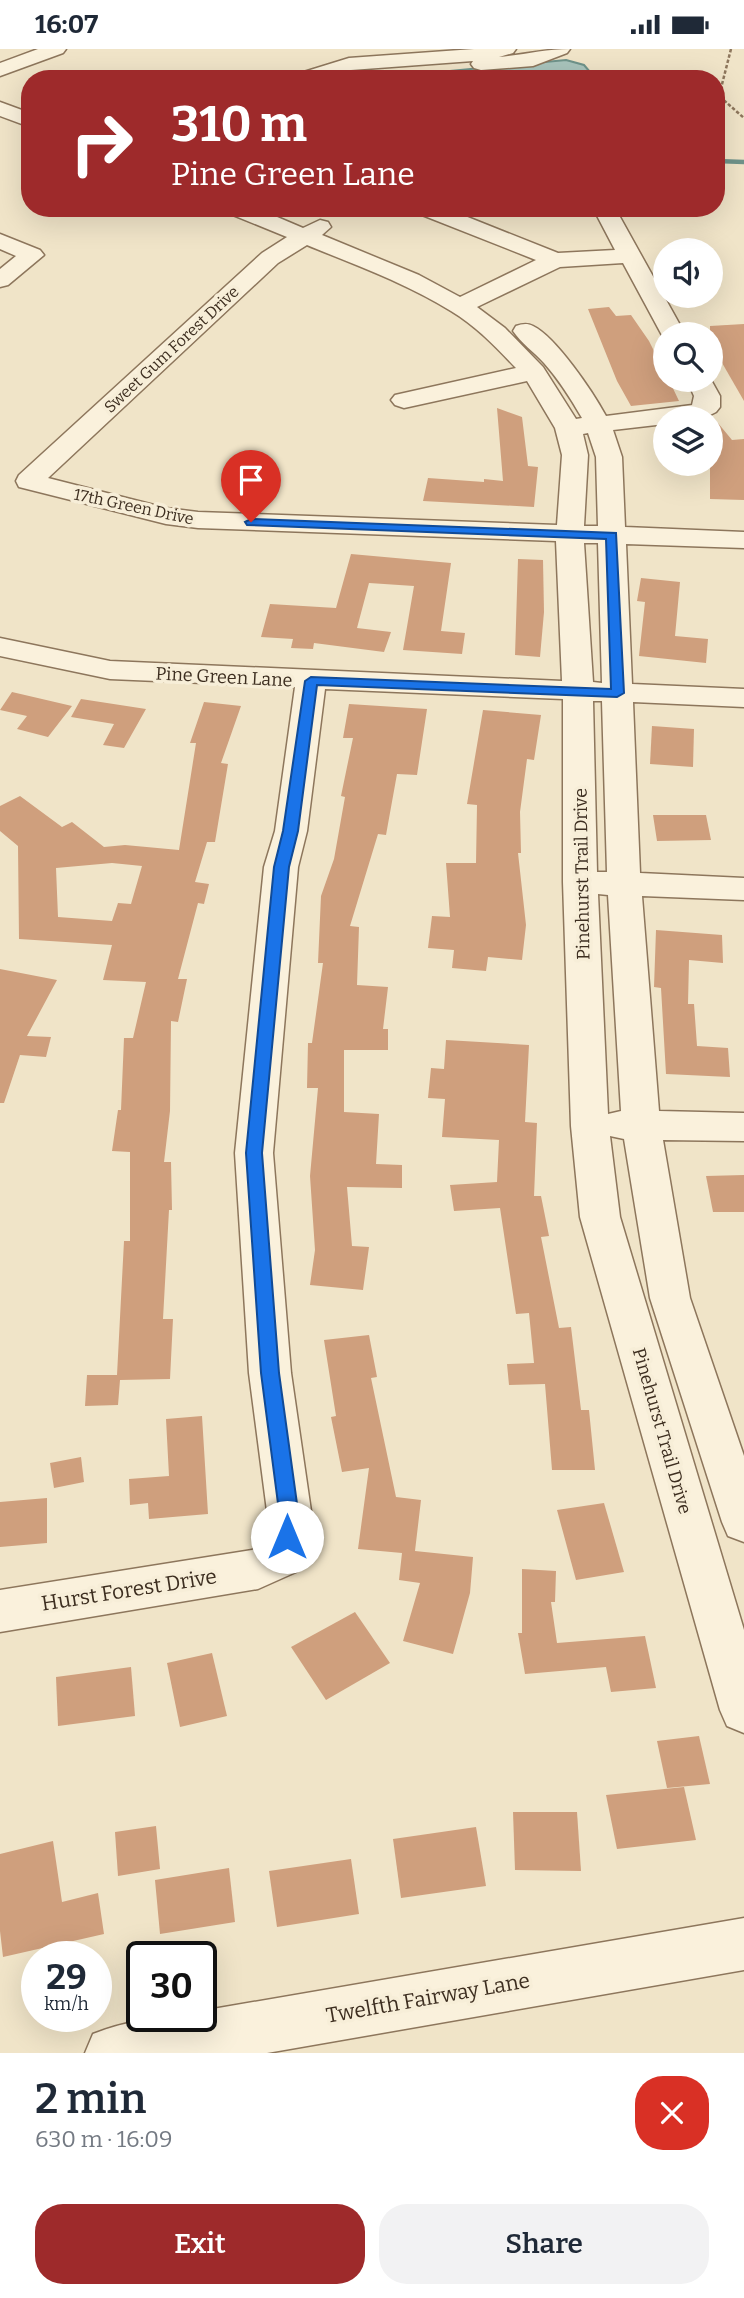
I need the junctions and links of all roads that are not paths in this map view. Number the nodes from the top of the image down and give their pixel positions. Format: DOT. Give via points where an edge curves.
graph roads {
  1 [pos="56,49"];
  2 [pos="506,49"];
  3 [pos="560,49"];
  4 [pos="0,70"];
  5 [pos="330,70"];
  6 [pos="407,70"];
  7 [pos="0,93"];
  8 [pos="17,113"];
  9 [pos="264,217"];
  10 [pos="290,217"];
  11 [pos="448,217"];
  12 [pos="609,217"];
  13 [pos="312,232"];
  14 [pos="0,241"];
  15 [pos="629,255"];
  16 [pos="555,260"];
  17 [pos="0,280"];
  18 [pos="469,302"];
  19 [pos="666,322"];
  20 [pos="534,372"];
  21 [pos="705,392"];
  22 [pos="404,400"];
  23 [pos="583,426"];
  24 [pos="29,481"];
  25 [pos="570,534"];
  26 [pos="612,535"];
  27 [pos="744,540"];
  28 [pos="0,647"];
  29 [pos="311,681"];
  30 [pos="578,692"];
  31 [pos="617,693"];
  32 [pos="744,698"];
  33 [pos="580,882"];
  34 [pos="624,884"];
  35 [pos="744,889"];
  36 [pos="641,1124"];
  37 [pos="590,1126"];
  38 [pos="744,1127"];
  39 [pos="741,1507"];
  40 [pos="685,1512"];
  41 [pos="0,1611"];
  42 [pos="744,1710"];
  43 [pos="744,1944"];
  44 [pos="112,2053"];
  1 -- 4 [label="street"];
  2 -- 5 [label="street" via="349,64"];
  3 -- 6 [label="street" via="533,60"];
  7 -- 8 [label="street"];
  9 -- 13 [label="street, Pinehurst Trail Drive"];
  10 -- 13 [label="street, Pinehurst Trail Drive"];
  11 -- 16 [label="street"];
  12 -- 15 [label="street"];
  13 -- 18 [label="street, Pinehurst Trail Drive"];
  13 -- 24 [label="street, Sweet Gum Forest Drive" via="270,258"];
  14 -- 17 [label="street" via="32,255"];
  15 -- 16 [label="street"];
  15 -- 19 [label="street"];
  16 -- 18 [label="street"];
  18 -- 20 [label="street, Pinehurst Trail Drive"];
  18 -- 23 [label="street, Pinehurst Trail Drive" via="513,321 561,366"];
  20 -- 22 [label="street"];
  20 -- 23 [label="street, Pinehurst Trail Drive"];
  21 -- 23 [label="street" via="707,407 698,412"];
  23 -- 25 [label="street, Pinehurst Trail Drive" via="575,455"];
  23 -- 26 [label="street, Pinehurst Trail Drive" via="604,435"];
  24 -- 25 [label="street, 17th Green Drive" via="198,520"];
  25 -- 26 [label="street, 17th Green Drive"];
  25 -- 30 [label="street, Pinehurst Trail Drive"];
  26 -- 27 [label="street, 17th Green Drive"];
  26 -- 31 [label="street, Pinehurst Trail Drive"];
  28 -- 29 [label="street, Pine Green Lane" via="110,670"];
  29 -- 30 [label="street, Pine Green Lane"];
  29 -- 41 [label="street, Hurst Forest Drive" via="281,867 254,1153 270,1373 289,1511 280,1558 258,1569"];
  30 -- 31 [label="street, Pine Green Lane"];
  30 -- 33 [label="street, Pinehurst Trail Drive"];
  31 -- 32 [label="street, Pine Green Lane"];
  31 -- 34 [label="street, Pinehurst Trail Drive"];
  33 -- 34 [label="street"];
  33 -- 37 [label="street, Pinehurst Trail Drive"];
  34 -- 35 [label="street"];
  34 -- 36 [label="street, Pinehurst Trail Drive"];
  36 -- 37 [label="street"];
  36 -- 38 [label="street"];
  36 -- 39 [label="street, Pinehurst Trail Drive" via="670,1298"];
  37 -- 40 [label="street, Pinehurst Trail Drive" via="600,1217"];
  39 -- 40 [label="street"];
  40 -- 42 [label="street, Pinehurst Trail Drive"];
  43 -- 44 [label="street, Twelfth Fairway Lane"];
}
